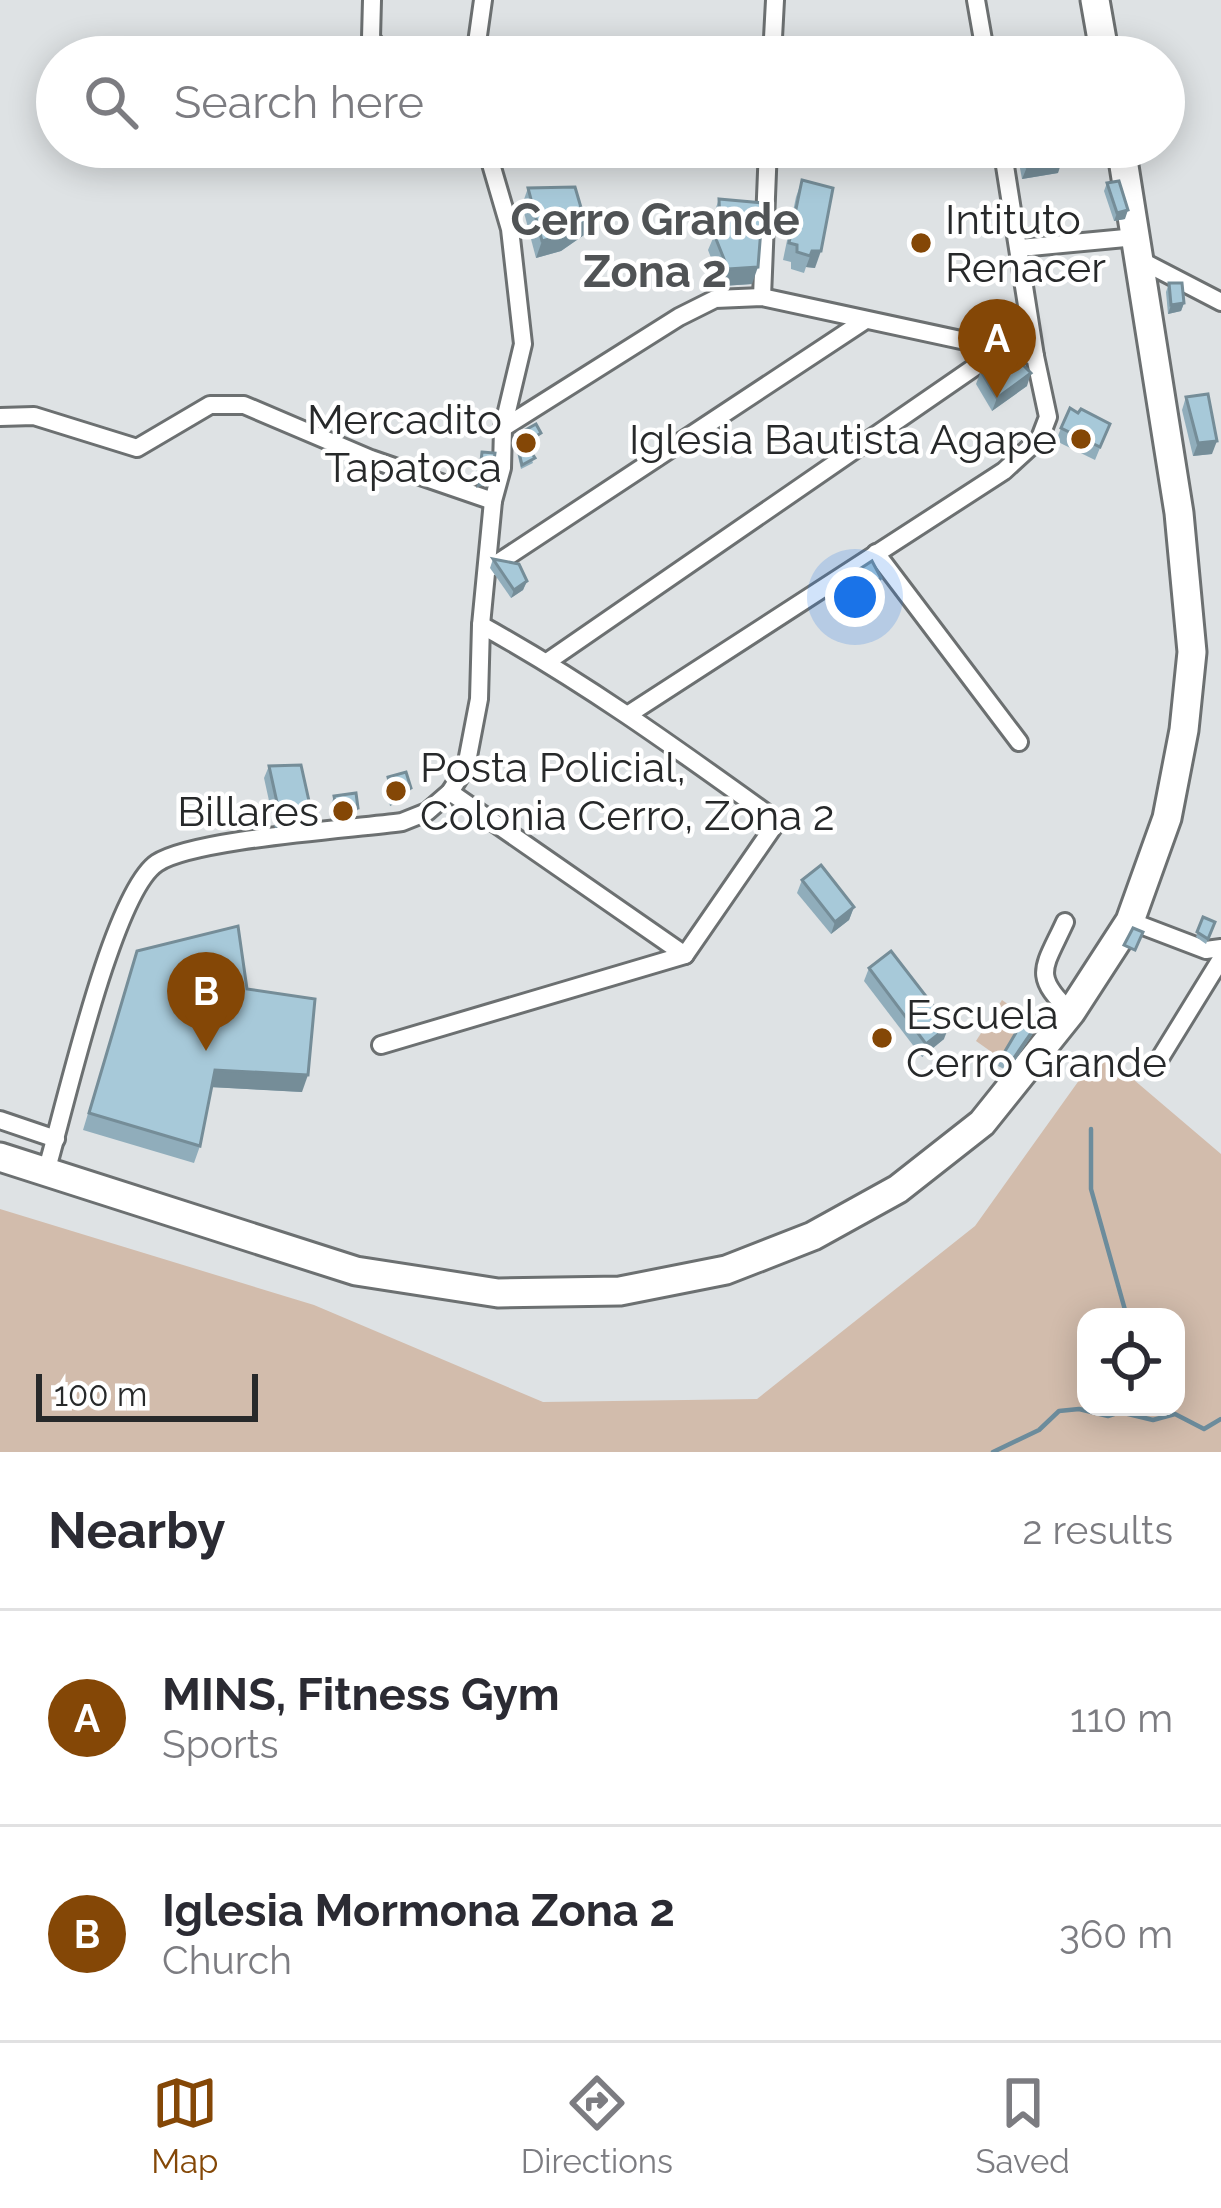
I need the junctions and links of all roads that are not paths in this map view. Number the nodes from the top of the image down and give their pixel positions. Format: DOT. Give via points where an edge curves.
graph roads {
  1 [pos="372,0"];
  2 [pos="483,0"];
  3 [pos="775,0"];
  4 [pos="976,0"];
  5 [pos="1095,0"];
  6 [pos="371,36"];
  7 [pos="478,36"];
  8 [pos="773,36"];
  9 [pos="982,36"];
  10 [pos="1101,36"];
  11 [pos="492,168"];
  12 [pos="766,168"];
  13 [pos="1006,168"];
  14 [pos="1125,168"];
  15 [pos="1020,248"];
  16 [pos="1138,248"];
  17 [pos="762,297"];
  18 [pos="1221,302"];
  19 [pos="864,321"];
  20 [pos="998,351"];
  21 [pos="1035,356"];
  22 [pos="0,417"];
  23 [pos="503,428"];
  24 [pos="494,501"];
  25 [pos="876,553"];
  26 [pos="490,568"];
  27 [pos="481,625"];
  28 [pos="548,662"];
  29 [pos="629,714"];
  30 [pos="1019,742"];
  31 [pos="450,792"];
  32 [pos="1130,921"];
  33 [pos="1064,922"];
  34 [pos="1221,948"];
  35 [pos="685,955"];
  36 [pos="1221,959"];
  37 [pos="1071,1012"];
  38 [pos="381,1045"];
  39 [pos="1156,1063"];
  40 [pos="0,1120"];
  41 [pos="56,1139"];
  42 [pos="0,1157"];
  43 [pos="46,1172"];
  1 -- 6 [label="street"];
  2 -- 7 [label="street"];
  3 -- 8 [label="street"];
  4 -- 9 [label="street"];
  5 -- 10 [label="main road"];
  11 -- 23 [label="street" via="510,229 523,344"];
  12 -- 17 [label="street"];
  13 -- 15 [label="street"];
  14 -- 16 [label="main road"];
  15 -- 16 [label="street"];
  15 -- 21 [label="street"];
  16 -- 18 [label="street"];
  16 -- 32 [label="main road" via="1192,652 1167,818"];
  17 -- 19 [label="street"];
  17 -- 23 [label="street" via="715,299 679,316"];
  19 -- 20 [label="street"];
  19 -- 26 [label="street"];
  20 -- 21 [label="street"];
  20 -- 28 [label="street"];
  21 -- 25 [label="street" via="1048,417 1040,438 1004,471"];
  22 -- 24 [label="street" via="34,416 137,448 210,405 244,405"];
  23 -- 24 [label="street"];
  24 -- 26 [label="street"];
  25 -- 29 [label="street"];
  25 -- 30 [label="street"];
  26 -- 27 [label="street"];
  27 -- 28 [label="street"];
  27 -- 31 [label="street" via="472,735"];
  28 -- 29 [label="street"];
  29 -- 35 [label="street" via="774,826"];
  31 -- 35 [label="street"];
  31 -- 41 [label="street" via="401,822 192,850 155,864 127,902"];
  32 -- 34 [label="street" via="1206,950"];
  32 -- 37 [label="main road"];
  33 -- 37 [label="street" via="1044,974 1047,989"];
  35 -- 38 [label="street"];
  36 -- 39 [label="street"];
  37 -- 43 [label="main road" via="982,1124 898,1189 813,1236 726,1270 620,1291 498,1293 356,1271"];
  40 -- 41 [label="street"];
  41 -- 43 [label="street"];
  42 -- 43 [label="main road"];
}
